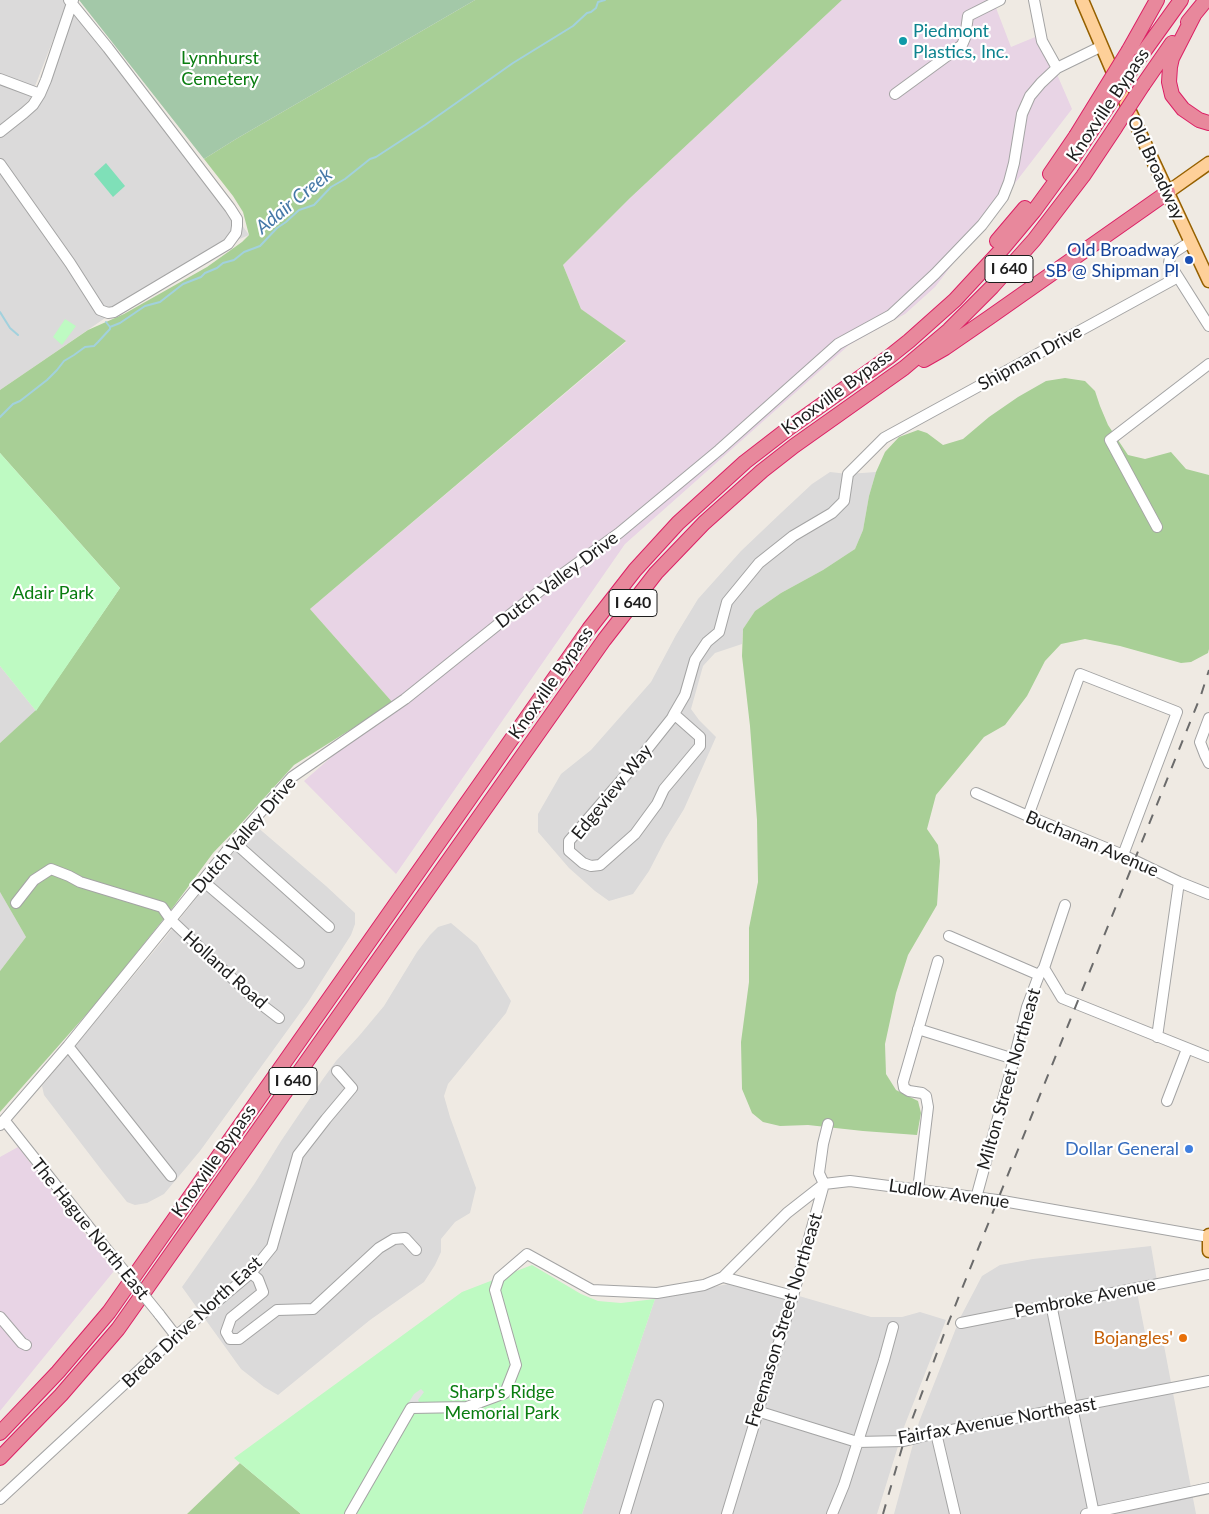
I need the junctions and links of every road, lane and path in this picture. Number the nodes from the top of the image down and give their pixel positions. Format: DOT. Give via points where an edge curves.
graph roads {
  1 [pos="1000,0"];
  2 [pos="1034,0"];
  3 [pos="1082,0"];
  4 [pos="1157,0"];
  5 [pos="1181,0"];
  6 [pos="1206,0"];
  7 [pos="71,1"];
  8 [pos="1194,15"];
  9 [pos="1102,46"];
  10 [pos="1058,68"];
  11 [pos="0,79"];
  12 [pos="40,94"];
  13 [pos="895,94"];
  14 [pos="1209,123"];
  15 [pos="0,132"];
  16 [pos="1209,163"];
  17 [pos="0,164"];
  18 [pos="1168,192"];
  19 [pos="1190,242"];
  20 [pos="1178,277"];
  21 [pos="1209,281"];
  22 [pos="1209,326"];
  23 [pos="1209,364"];
  24 [pos="878,387"];
  25 [pos="848,474"];
  26 [pos="1158,527"];
  27 [pos="624,584"];
  28 [pos="674,714"];
  29 [pos="1209,718"];
  30 [pos="1209,763"];
  31 [pos="976,793"];
  32 [pos="1028,816"];
  33 [pos="234,842"];
  34 [pos="1123,855"];
  35 [pos="203,880"];
  36 [pos="1179,882"];
  37 [pos="1209,894"];
  38 [pos="16,903"];
  39 [pos="1065,905"];
  40 [pos="171,920"];
  41 [pos="329,927"];
  42 [pos="949,936"];
  43 [pos="938,961"];
  44 [pos="299,963"];
  45 [pos="1042,972"];
  46 [pos="279,1018"];
  47 [pos="918,1029"];
  48 [pos="1158,1037"];
  49 [pos="68,1046"];
  50 [pos="1187,1048"];
  51 [pos="1209,1057"];
  52 [pos="1014,1060"];
  53 [pos="337,1071"];
  54 [pos="1168,1101"];
  55 [pos="2,1123"];
  56 [pos="828,1124"];
  57 [pos="172,1176"];
  58 [pos="824,1184"];
  59 [pos="918,1190"];
  60 [pos="976,1198"];
  61 [pos="1209,1236"];
  62 [pos="416,1250"];
  63 [pos="1209,1251"];
  64 [pos="251,1273"];
  65 [pos="1209,1274"];
  66 [pos="723,1277"];
  67 [pos="793,1296"];
  68 [pos="1051,1304"];
  69 [pos="0,1317"];
  70 [pos="961,1322"];
  71 [pos="893,1327"];
  72 [pos="176,1336"];
  73 [pos="26,1345"];
  74 [pos="1209,1381"];
  75 [pos="658,1406"];
  76 [pos="1072,1408"];
  77 [pos="757,1411"];
  78 [pos="0,1432"];
  79 [pos="936,1433"];
  80 [pos="858,1442"];
  81 [pos="0,1458"];
  82 [pos="1209,1488"];
  83 [pos="0,1499"];
  84 [pos="1091,1513"];
  85 [pos="350,1514"];
  86 [pos="625,1514"];
  87 [pos="727,1514"];
  88 [pos="832,1514"];
  89 [pos="954,1514"];
  1 -- 13 [label="street" via="968,16 962,45"];
  2 -- 10 [label="street" via="1042,41"];
  3 -- 9 [label="main road, Old Broadway"];
  4 -- 27 [label="highway, bridge" via="1076,136 1034,197 986,255 896,342 784,423 702,489 638,555"];
  5 -- 27 [label="highway, Knoxville Bypass / I 640, bridge" via="1034,211 955,300 889,357 745,462 678,523"];
  6 -- 8 [label="highway, Knoxville Bypass / I 640"];
  7 -- 12 [label="street"];
  7 -- 17 [label="street" via="230,208 237,219 236,233 228,244 108,313 100,310"];
  8 -- 14 [label="highway" via="1172,58 1169,82 1176,102 1199,120"];
  8 -- 24 [label="highway, Knoxville Bypass / I 640, bridge" via="1060,207 1016,262 949,330"];
  9 -- 10 [label="street, Dutch Valley Drive"];
  9 -- 18 [label="main road, Old Broadway"];
  10 -- 33 [label="street, Dutch Valley Drive" via="1030,96 1022,114 1014,163 1002,197 982,225 935,274 891,315 838,344 619,533 546,586 405,699 292,777"];
  11 -- 12 [label="street"];
  12 -- 15 [label="street" via="24,114"];
  16 -- 18 [label="main road"];
  18 -- 19 [label="main road, Old Broadway"];
  18 -- 24 [label="highway" via="945,348"];
  19 -- 20 [label="street" via="1170,257"];
  19 -- 21 [label="main road, Old Broadway"];
  20 -- 22 [label="street"];
  20 -- 25 [label="street, Shipman Drive" via="884,438"];
  23 -- 26 [label="street" via="1110,440"];
  24 -- 81 [label="highway, Knoxville Bypass / I 640" via="746,484 656,573 599,647 118,1329 62,1395"];
  25 -- 28 [label="street, Edgeview Way" via="844,501 832,513 793,536 759,563 727,602 719,632 707,642 695,660 685,695"];
  27 -- 78 [label="highway, Knoxville Bypass / I 640" via="589,629 108,1312 58,1372"];
  28 -- 28 [label="street, Edgeview Way" via="700,737 700,746 664,789 635,834 600,865 583,863 569,851 569,841"];
  29 -- 30 [label="street" via="1200,742"];
  31 -- 32 [label="street, Buchanan Avenue"];
  32 -- 34 [label="street, Buchanan Avenue"];
  32 -- 34 [label="street" via="1080,674 1177,712"];
  33 -- 35 [label="street, Dutch Valley Drive"];
  33 -- 41 [label="street"];
  34 -- 36 [label="street, Buchanan Avenue"];
  35 -- 40 [label="street, Dutch Valley Drive"];
  35 -- 44 [label="street"];
  36 -- 37 [label="street, Buchanan Avenue"];
  36 -- 48 [label="street"];
  38 -- 40 [label="street, Holland Road" via="34,880 51,869 80,882 162,907"];
  39 -- 45 [label="street, Milton Street Northeast"];
  40 -- 46 [label="street, Holland Road" via="253,998"];
  40 -- 49 [label="street, Dutch Valley Drive"];
  42 -- 45 [label="street"];
  43 -- 47 [label="street"];
  45 -- 48 [label="street" via="1062,998"];
  45 -- 52 [label="street, Milton Street Northeast" via="1027,1007"];
  47 -- 52 [label="street"];
  47 -- 59 [label="street" via="903,1082 904,1088 926,1096 928,1106"];
  48 -- 50 [label="street"];
  49 -- 55 [label="street, Dutch Valley Drive"];
  49 -- 57 [label="street"];
  50 -- 51 [label="street"];
  50 -- 54 [label="street"];
  52 -- 60 [label="street, Milton Street Northeast"];
  53 -- 64 [label="street, Breda Drive North East" via="352,1088 298,1155 272,1247"];
  55 -- 72 [label="street, The Hague North East, bridge"];
  56 -- 58 [label="street, Freemason Street Northeast" via="819,1173"];
  58 -- 59 [label="street, Ludlow Avenue" via="850,1181"];
  58 -- 66 [label="street" via="787,1213"];
  58 -- 67 [label="street, Freemason Street Northeast"];
  59 -- 60 [label="street, Ludlow Avenue"];
  60 -- 61 [label="street, Ludlow Avenue"];
  61 -- 63 [label="main road"];
  62 -- 64 [label="street" via="405,1238 394,1239 379,1248 313,1309 277,1310 239,1339 230,1339 226,1332 231,1318 262,1292 258,1279"];
  64 -- 72 [label="street, Breda Drive North East"];
  65 -- 68 [label="street, Pembroke Avenue"];
  66 -- 67 [label="street"];
  66 -- 85 [label="street" via="704,1285 657,1293 592,1290 527,1254 499,1278 495,1290 516,1365 506,1393 467,1408 411,1408"];
  67 -- 77 [label="street, Freemason Street Northeast"];
  68 -- 70 [label="street, Pembroke Avenue"];
  68 -- 76 [label="street"];
  69 -- 73 [label="street"];
  71 -- 80 [label="street"];
  72 -- 83 [label="street, Breda Drive North East"];
  74 -- 76 [label="street, Fairfax Avenue Northeast"];
  75 -- 86 [label="street"];
  76 -- 79 [label="street, Fairfax Avenue Northeast"];
  76 -- 84 [label="street"];
  77 -- 80 [label="street, Fairfax Avenue Northeast"];
  77 -- 87 [label="street, Freemason Street Northeast"];
  79 -- 80 [label="street, Fairfax Avenue Northeast" via="904,1441"];
  79 -- 89 [label="street"];
  80 -- 88 [label="street"];
  82 -- 84 [label="street"];
}
